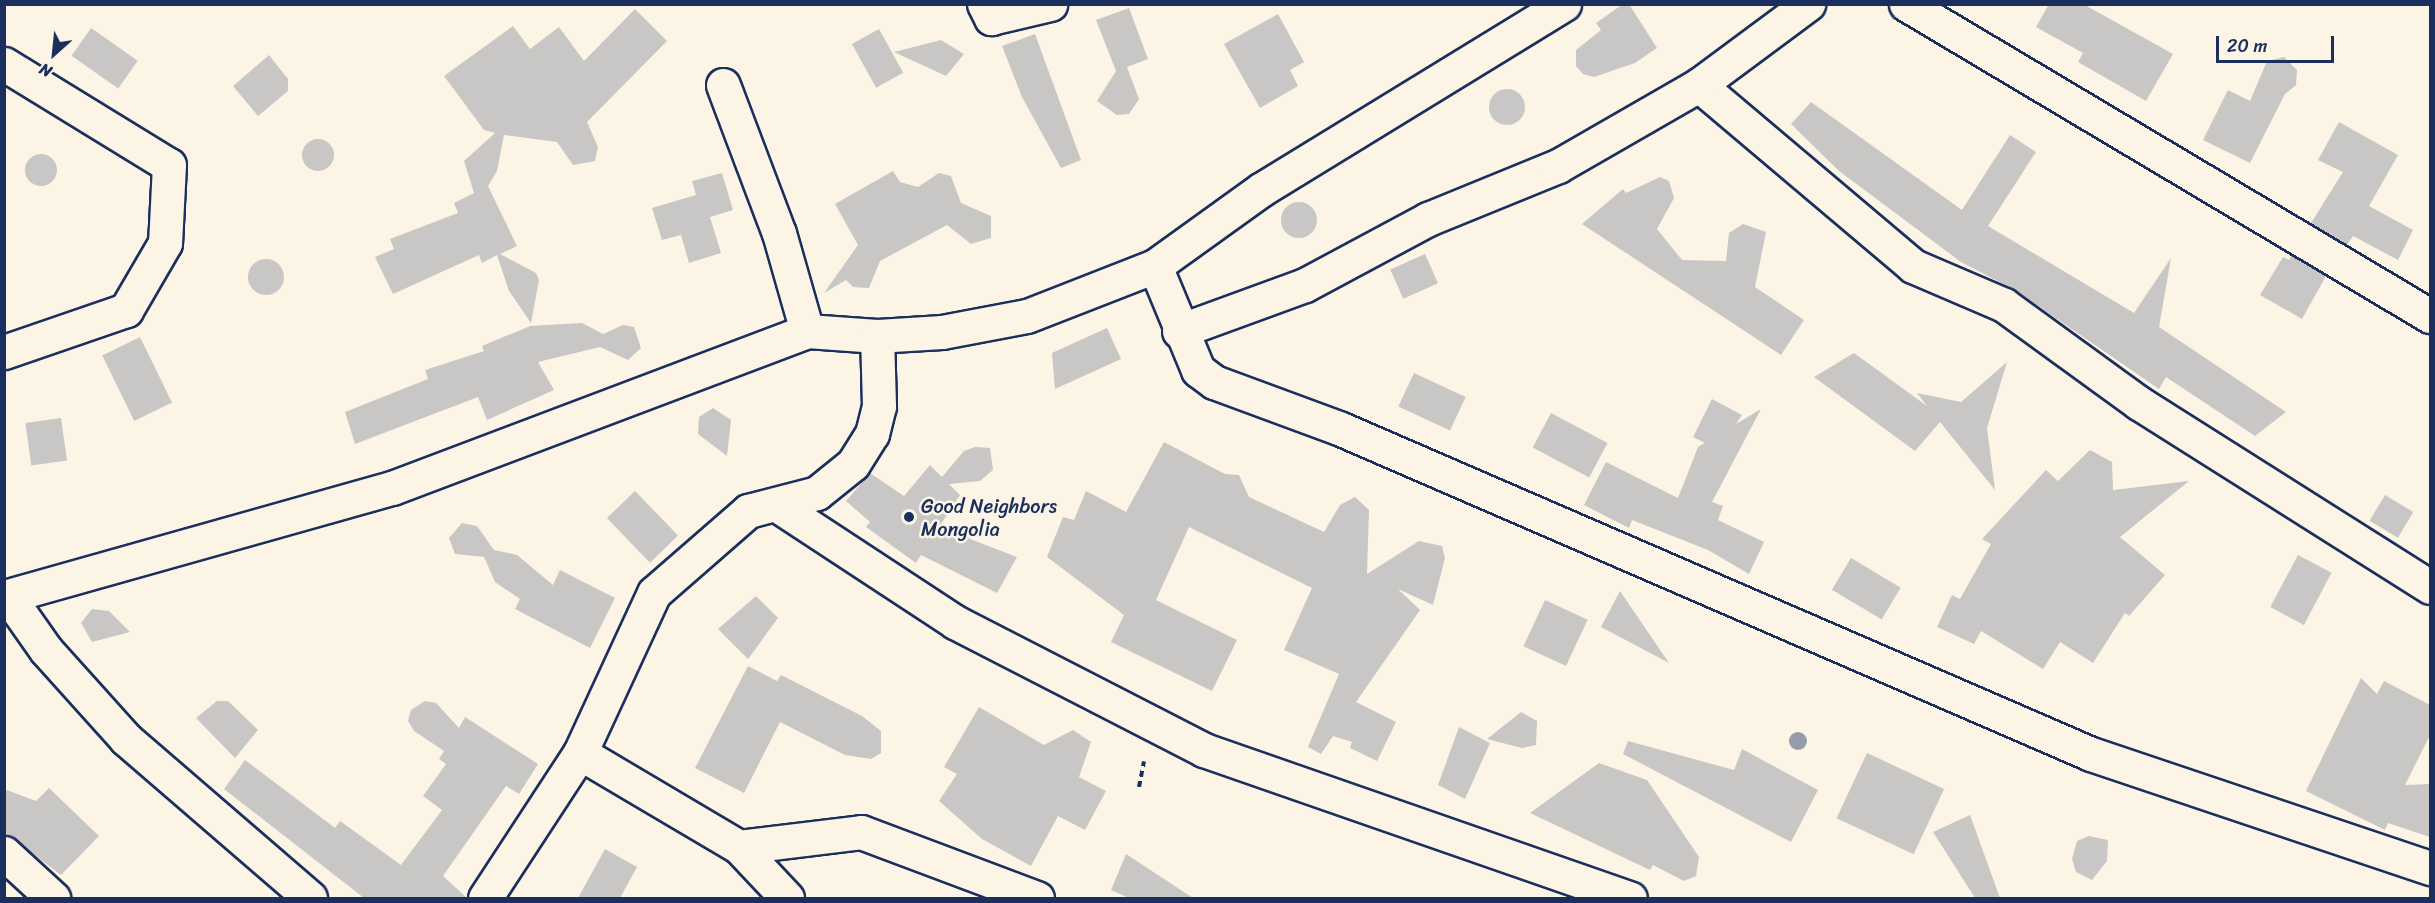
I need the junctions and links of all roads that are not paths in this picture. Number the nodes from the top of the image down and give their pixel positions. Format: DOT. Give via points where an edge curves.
graph roads {
  1 [pos="984,4"];
  2 [pos="1050,4"];
  3 [pos="1564,4"];
  4 [pos="1808,4"];
  5 [pos="1906,4"];
  6 [pos="4,64"];
  7 [pos="723,85"];
  8 [pos="1699,85"];
  9 [pos="1155,266"];
  10 [pos="2430,316"];
  11 [pos="807,331"];
  12 [pos="1179,331"];
  13 [pos="877,336"];
  14 [pos="4,352"];
  15 [pos="777,505"];
  16 [pos="2430,587"];
  17 [pos="6,597"];
  18 [pos="580,753"];
  19 [pos="739,847"];
  20 [pos="4,853"];
  21 [pos="2430,868"];
  22 [pos="53,898"];
  23 [pos="310,898"];
  24 [pos="484,898"];
  25 [pos="787,898"];
  26 [pos="1037,898"];
  27 [pos="1630,898"];
  1 -- 2 [label="street" via="992,18"];
  3 -- 9 [label="street" via="1262,189"];
  4 -- 8 [label="street"];
  5 -- 10 [label="street"];
  6 -- 14 [label="street" via="169,165 165,243 126,310"];
  7 -- 11 [label="street" via="779,233"];
  8 -- 12 [label="street" via="1558,166 1428,219 1305,285"];
  8 -- 16 [label="street" via="1913,266 2004,305 2139,403"];
  9 -- 12 [label="street"];
  9 -- 13 [label="street" via="1027,316 942,332"];
  11 -- 13 [label="street"];
  11 -- 17 [label="street" via="392,488"];
  12 -- 21 [label="street" via="1198,370 1214,382 1341,429 2091,754"];
  13 -- 15 [label="street" via="879,406 872,434 853,464 817,494"];
  15 -- 18 [label="street" via="748,511 654,593"];
  15 -- 27 [label="street" via="955,622 1204,750"];
  17 -- 23 [label="street" via="46,650 126,739"];
  18 -- 19 [label="street"];
  18 -- 24 [label="street"];
  19 -- 25 [label="street"];
  19 -- 26 [label="street" via="861,832"];
  20 -- 22 [label="street"];
}
